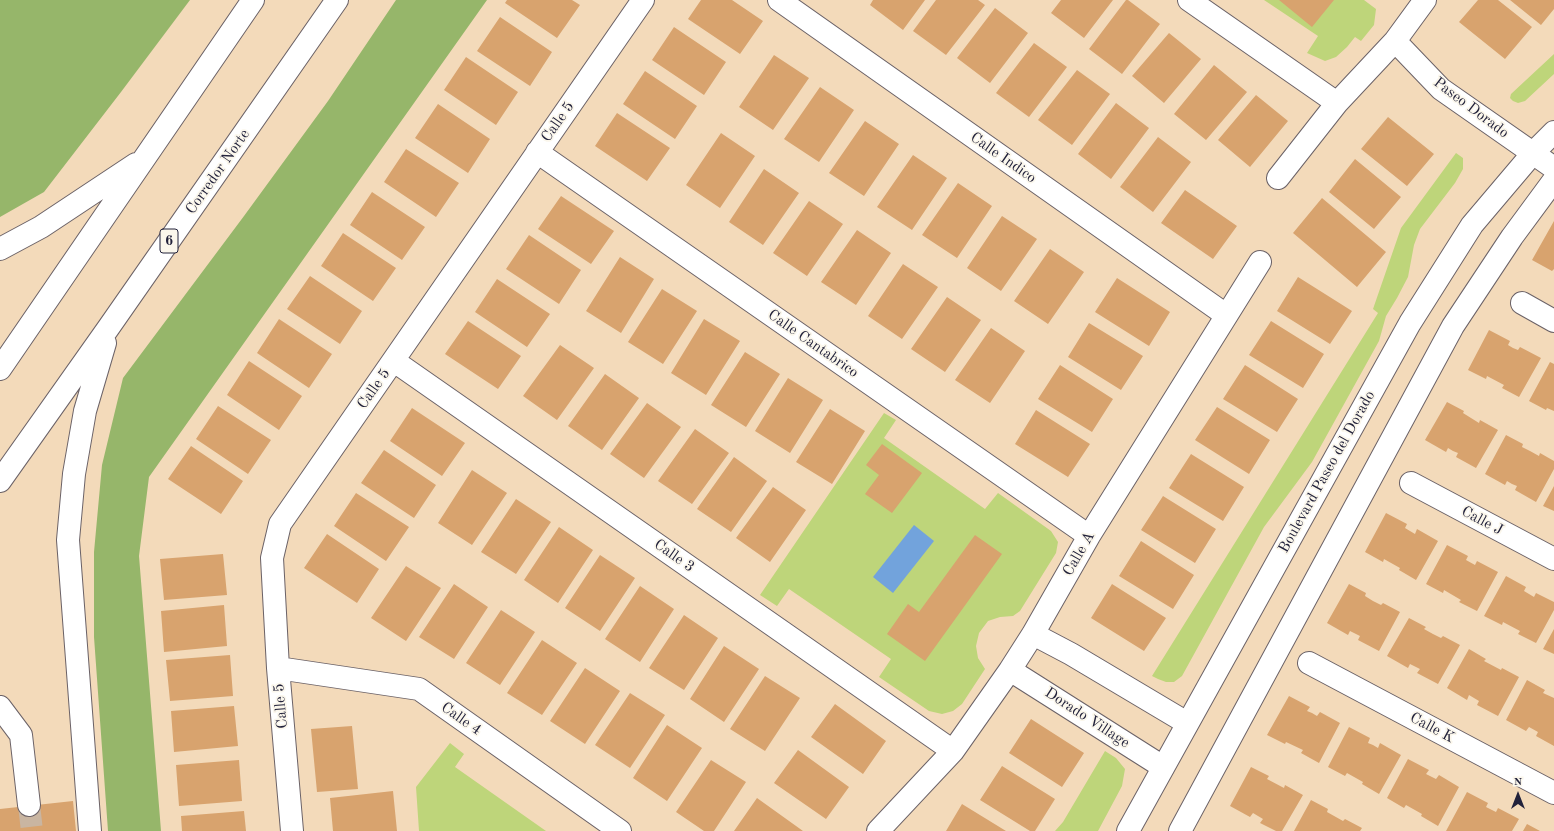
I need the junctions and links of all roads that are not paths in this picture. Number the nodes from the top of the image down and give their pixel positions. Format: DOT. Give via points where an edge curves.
graph roads {
  1 [pos="253,0"];
  2 [pos="338,0"];
  3 [pos="643,0"];
  4 [pos="779,0"];
  5 [pos="1189,0"];
  6 [pos="1425,0"];
  7 [pos="1395,41"];
  8 [pos="1337,103"];
  9 [pos="1554,132"];
  10 [pos="538,152"];
  11 [pos="1533,153"];
  12 [pos="146,158"];
  13 [pos="1554,168"];
  14 [pos="1278,178"];
  15 [pos="1554,180"];
  16 [pos="0,249"];
  17 [pos="1260,262"];
  18 [pos="1522,303"];
  19 [pos="1226,315"];
  20 [pos="1554,321"];
  21 [pos="110,327"];
  22 [pos="394,361"];
  23 [pos="0,368"];
  24 [pos="0,481"];
  25 [pos="1411,483"];
  26 [pos="1089,536"];
  27 [pos="1554,559"];
  28 [pos="1033,634"];
  29 [pos="1309,663"];
  30 [pos="278,668"];
  31 [pos="1010,670"];
  32 [pos="0,707"];
  33 [pos="1188,723"];
  34 [pos="953,751"];
  35 [pos="1163,767"];
  36 [pos="1554,793"];
  37 [pos="29,806"];
  38 [pos="90,831"];
  39 [pos="292,831"];
  40 [pos="620,831"];
  41 [pos="878,831"];
  42 [pos="1128,831"];
  43 [pos="1180,831"];
  1 -- 12 [label="main road"];
  2 -- 21 [label="main road, Corredor Norte / 6"];
  3 -- 10 [label="main road, Calle 5"];
  4 -- 19 [label="main road, Calle Indico"];
  5 -- 8 [label="main road"];
  6 -- 7 [label="main road"];
  7 -- 8 [label="main road"];
  7 -- 11 [label="main road, Paseo Dorado" via="1441,89"];
  8 -- 14 [label="main road"];
  9 -- 11 [label="main road, Boulevard Paseo del Dorado"];
  10 -- 22 [label="main road, Calle 5"];
  10 -- 26 [label="main road, Calle Cantabrico"];
  11 -- 13 [label="main road, Paseo Dorado"];
  11 -- 33 [label="main road, Boulevard Paseo del Dorado" via="1472,225 1410,323"];
  12 -- 16 [label="main road" via="41,227"];
  12 -- 23 [label="main road"];
  15 -- 43 [label="main road" via="1512,237 1453,326"];
  17 -- 19 [label="main road, Calle A"];
  18 -- 20 [label="main road"];
  19 -- 26 [label="main road, Calle A"];
  21 -- 24 [label="main road, Corredor Norte / 6"];
  21 -- 38 [label="main road" via="85,411 74,474 68,540"];
  22 -- 30 [label="main road, Calle 5" via="280,524 272,558"];
  22 -- 34 [label="main road, Calle 3"];
  25 -- 27 [label="main road, Calle J"];
  26 -- 28 [label="main road, Calle A"];
  28 -- 31 [label="main road, Calle A"];
  28 -- 33 [label="main road"];
  29 -- 36 [label="main road, Calle K"];
  30 -- 39 [label="main road, Calle 5"];
  30 -- 40 [label="main road, Calle 4" via="419,689"];
  31 -- 34 [label="main road, Calle A"];
  31 -- 35 [label="main road, Dorado Village"];
  32 -- 37 [label="main road" via="21,735"];
  33 -- 35 [label="main road, Boulevard Paseo del Dorado"];
  34 -- 41 [label="main road, Calle A"];
  35 -- 42 [label="main road, Boulevard Paseo del Dorado"];
}
